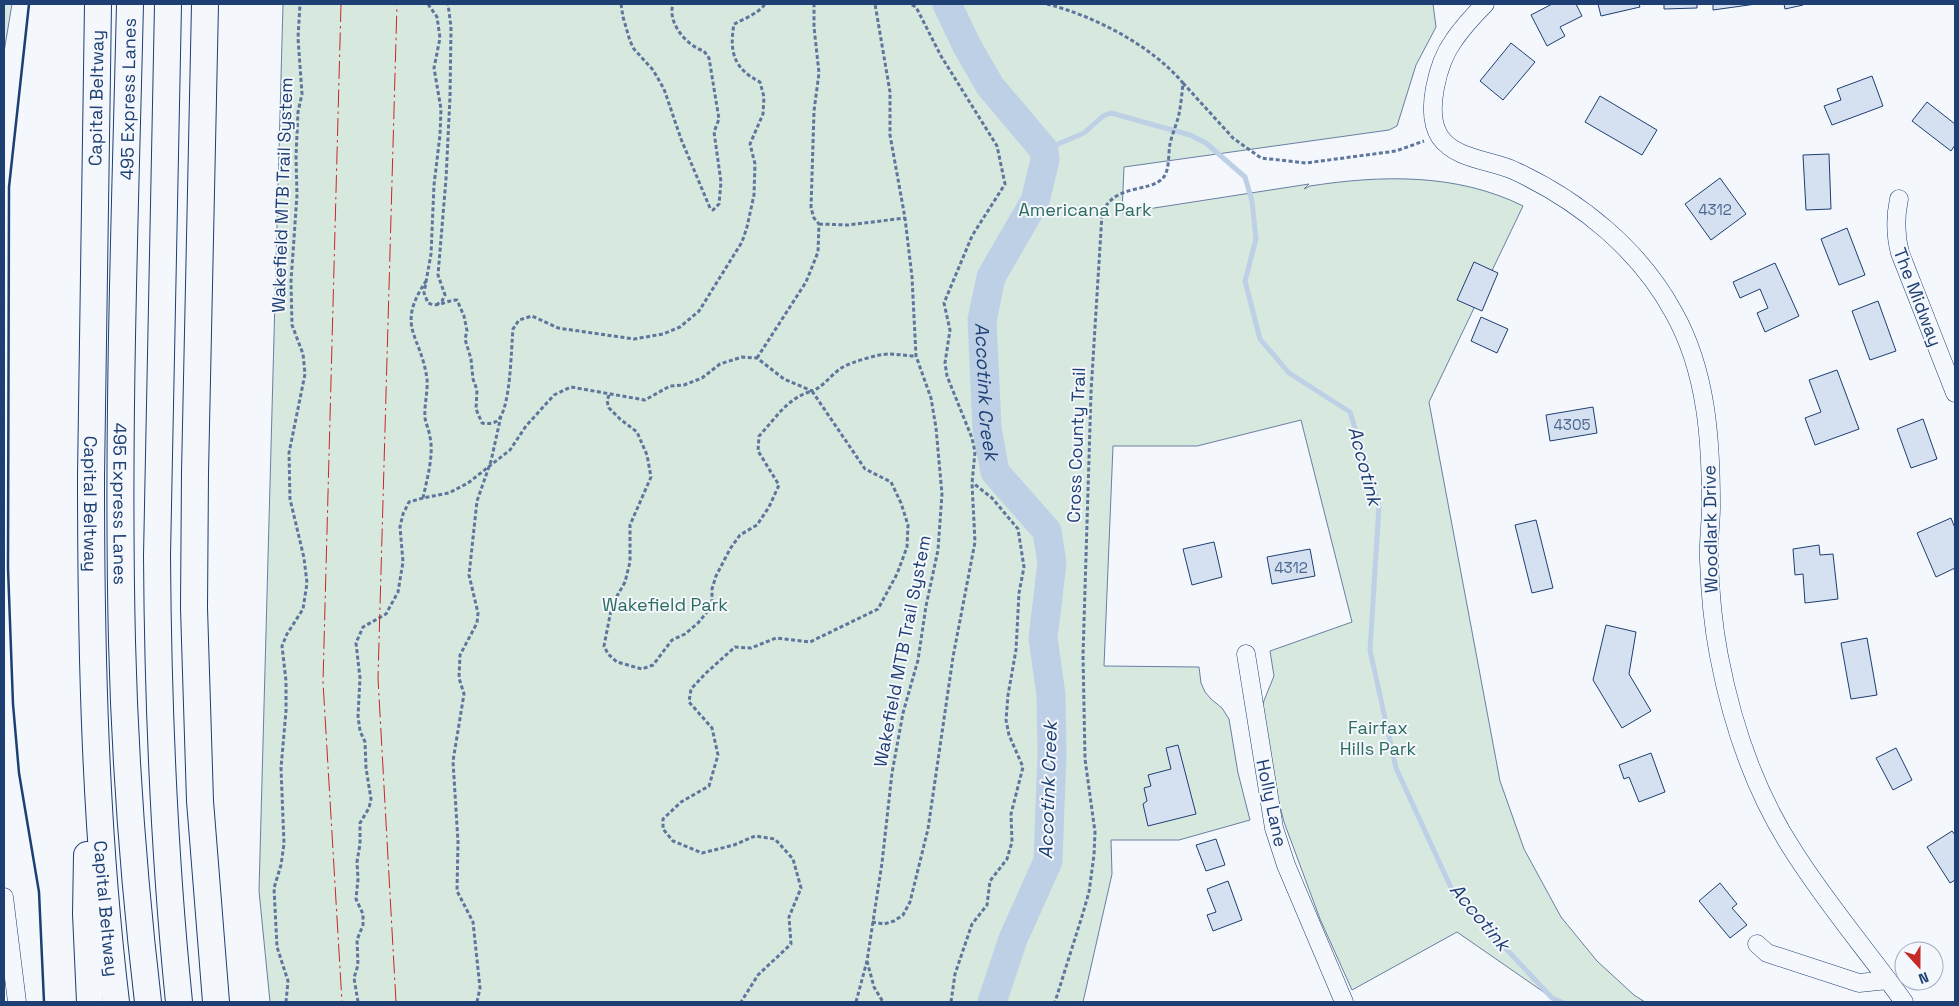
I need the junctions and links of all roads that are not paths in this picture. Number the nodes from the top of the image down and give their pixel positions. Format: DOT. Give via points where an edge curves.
graph roads {
  1 [pos="98,4"];
  2 [pos="130,4"];
  3 [pos="168,4"];
  4 [pos="205,4"];
  5 [pos="1485,4"];
  6 [pos="1899,199"];
  7 [pos="1955,393"];
  8 [pos="91,619"];
  9 [pos="1246,654"];
  10 [pos="200,801"];
  11 [pos="4,897"];
  12 [pos="1757,944"];
  13 [pos="1888,980"];
  14 [pos="17,1002"];
  15 [pos="90,1002"];
  16 [pos="116,1002"];
  17 [pos="148,1002"];
  18 [pos="178,1002"];
  19 [pos="216,1002"];
  20 [pos="234,1002"];
  21 [pos="1344,1002"];
  22 [pos="1904,1002"];
  1 -- 8 [label="highway, Capital Beltway"];
  2 -- 17 [label="highway, 495 Express Lanes" via="122,393 122,642 132,817"];
  3 -- 18 [label="highway, 495 Express Lanes" via="157,605 163,788"];
  4 -- 10 [label="highway" via="195,512"];
  5 -- 13 [label="street, Woodlark Drive" via="1453,42 1442,62 1433,110 1438,135 1458,152 1512,170 1575,205 1629,252 1652,279 1680,324 1692,352 1708,426 1712,608 1719,656 1744,748 1784,836"];
  6 -- 7 [label="street, The Midway" via="1895,217 1900,253"];
  8 -- 15 [label="highway" via="86,879"];
  8 -- 16 [label="highway, Capital Beltway" via="98,788 108,937"];
  9 -- 21 [label="street, Holly Lane" via="1274,828 1286,865"];
  10 -- 19 [label="highway"];
  10 -- 20 [label="highway"];
  11 -- 14 [label="street"];
  12 -- 13 [label="street" via="1766,952 1859,983"];
  13 -- 22 [label="street, Woodlark Drive"];
}
